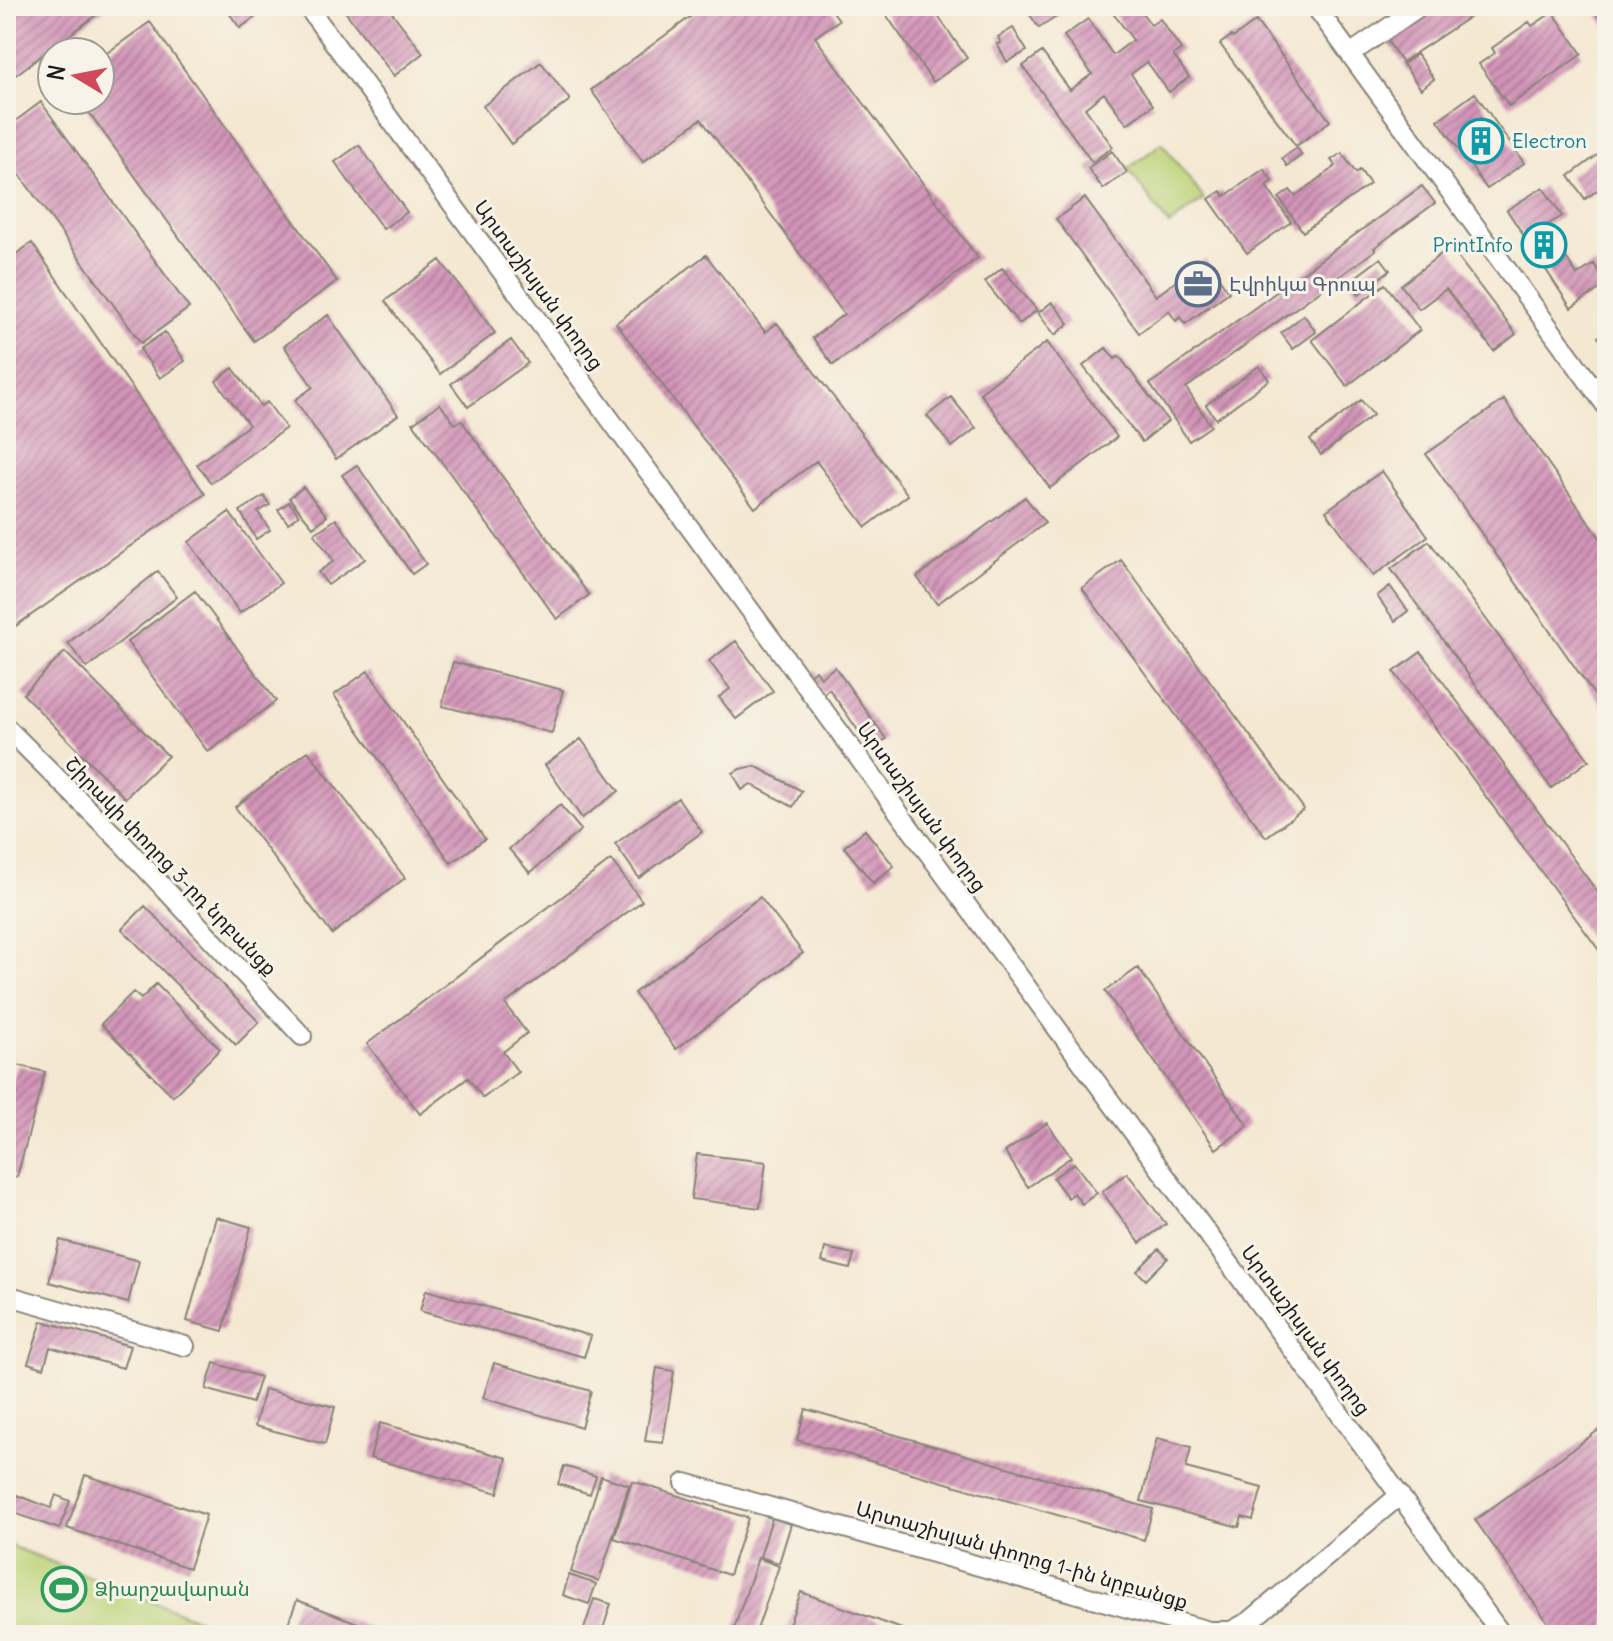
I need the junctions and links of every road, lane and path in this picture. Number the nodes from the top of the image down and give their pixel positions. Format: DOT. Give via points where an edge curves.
graph roads {
  1 [pos="307,6"];
  2 [pos="1315,6"];
  3 [pos="1420,6"];
  4 [pos="1350,54"];
  5 [pos="1607,407"];
  6 [pos="6,727"];
  7 [pos="302,1036"];
  8 [pos="6,1295"];
  9 [pos="185,1346"];
  10 [pos="685,1483"];
  11 [pos="1400,1495"];
  12 [pos="1502,1635"];
  1 -- 11 [label="street, Արտաշիսյան փողոց"];
  2 -- 4 [label="street"];
  3 -- 4 [label="street"];
  4 -- 5 [label="street"];
  6 -- 7 [label="street, Շիրակի փողոց 3-րդ նրբանցք"];
  8 -- 9 [label="street"];
  10 -- 11 [label="street, Արտաշիսյան փողոց 1-ին նրբանցք" via="1209,1631 1231,1631 1250,1621"];
  11 -- 12 [label="street, Արտաշիսյան փողոց"];
}
